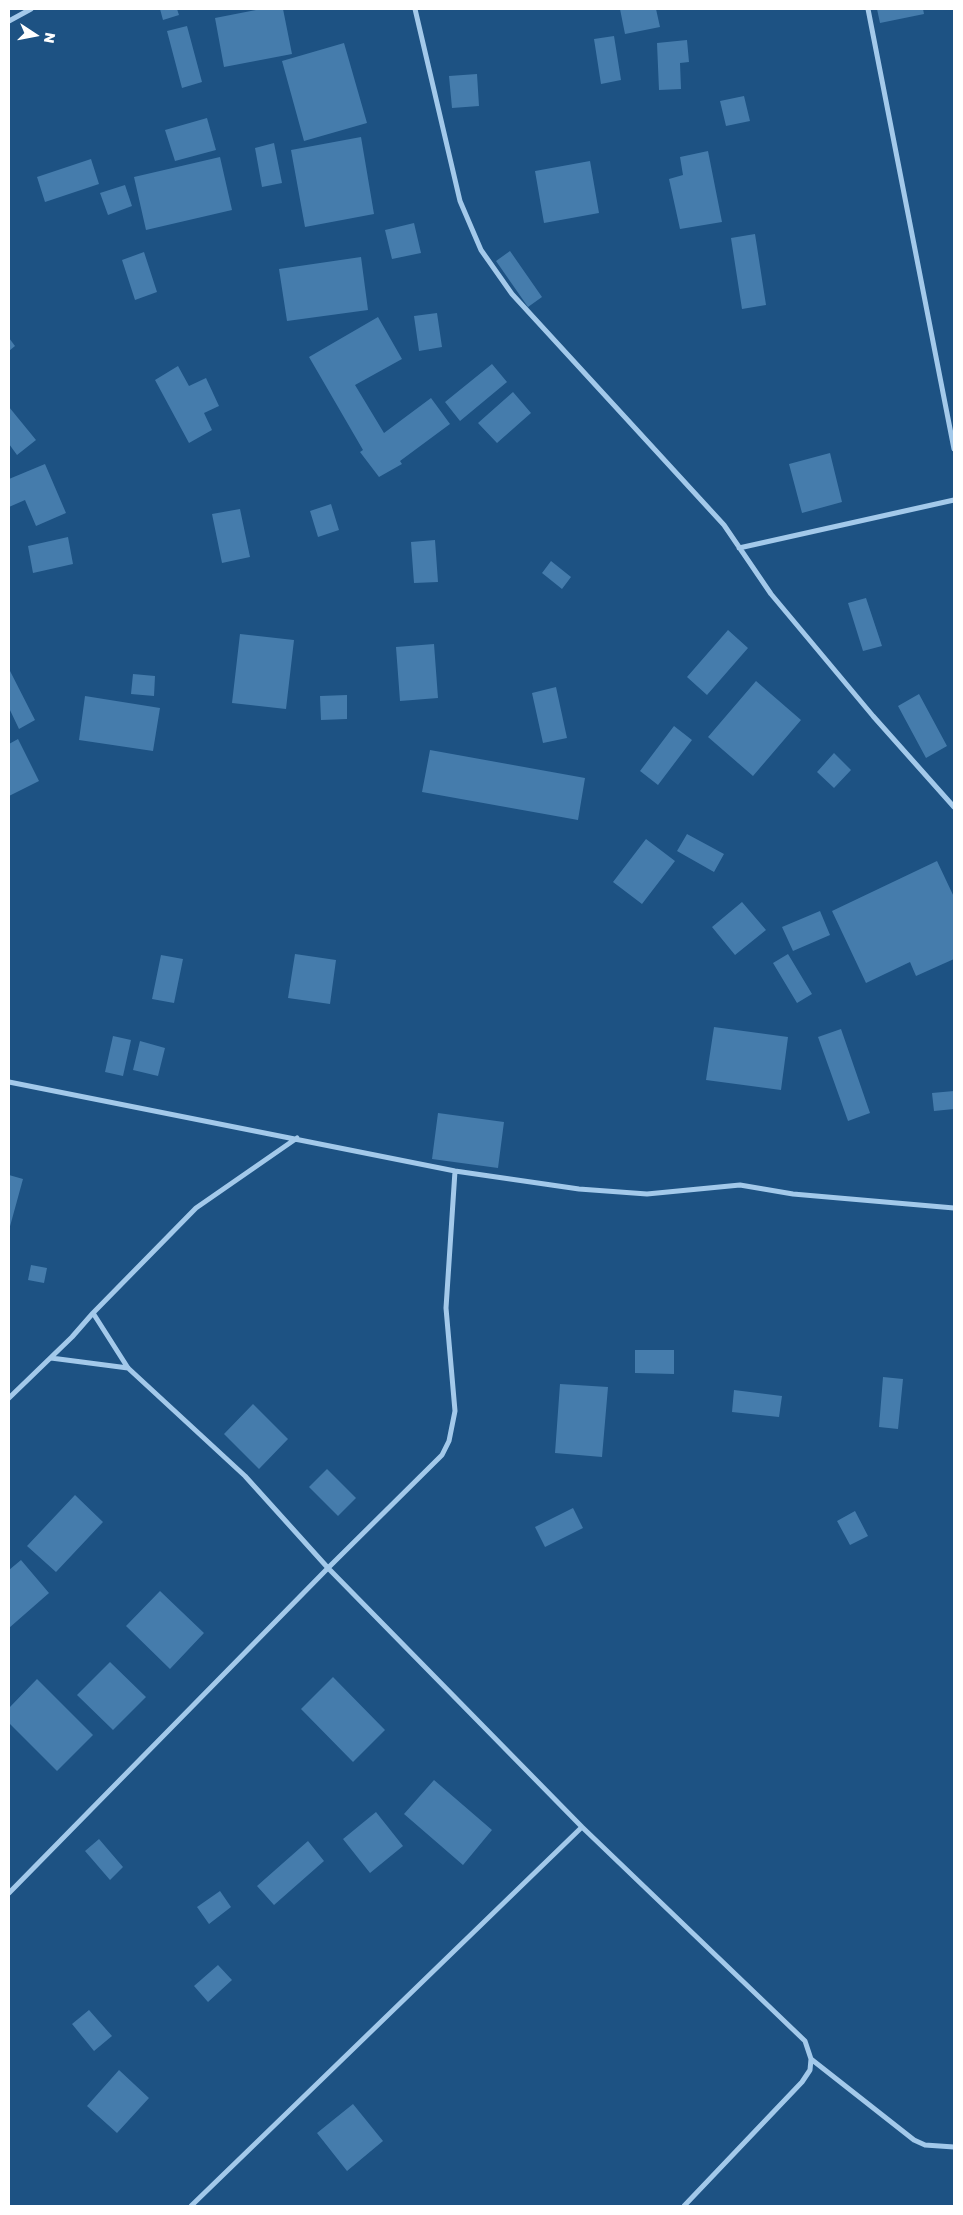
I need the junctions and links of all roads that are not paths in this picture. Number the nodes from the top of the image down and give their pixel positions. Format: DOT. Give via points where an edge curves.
graph roads {
  1 [pos="31,9"];
  2 [pos="415,9"];
  3 [pos="868,9"];
  4 [pos="9,21"];
  5 [pos="954,449"];
  6 [pos="954,500"];
  7 [pos="739,548"];
  8 [pos="954,807"];
  9 [pos="9,1082"];
  10 [pos="297,1138"];
  11 [pos="455,1171"];
  12 [pos="954,1208"];
  13 [pos="93,1312"];
  14 [pos="51,1358"];
  15 [pos="128,1368"];
  16 [pos="9,1398"];
  17 [pos="328,1568"];
  18 [pos="582,1827"];
  19 [pos="9,1893"];
  20 [pos="811,2059"];
  21 [pos="954,2147"];
  22 [pos="192,2206"];
  23 [pos="684,2206"];
  1 -- 4 [label="street"];
  2 -- 7 [label="street" via="460,201 481,250 512,294 724,525"];
  3 -- 5 [label="street"];
  6 -- 7 [label="street"];
  7 -- 8 [label="street" via="778,602"];
  9 -- 10 [label="street"];
  10 -- 11 [label="street"];
  10 -- 13 [label="street" via="196,1208"];
  11 -- 12 [label="street" via="579,1190 647,1194 740,1185 793,1194"];
  11 -- 17 [label="street" via="446,1308 455,1411 449,1441 442,1455"];
  13 -- 14 [label="street"];
  13 -- 15 [label="street"];
  14 -- 15 [label="street"];
  14 -- 16 [label="street"];
  15 -- 17 [label="street" via="245,1476"];
  17 -- 18 [label="street"];
  17 -- 19 [label="street"];
  18 -- 20 [label="street" via="798,2032"];
  18 -- 22 [label="street"];
  20 -- 21 [label="street" via="914,2140 925,2145"];
  20 -- 23 [label="street" via="810,2070 802,2082"];
}
